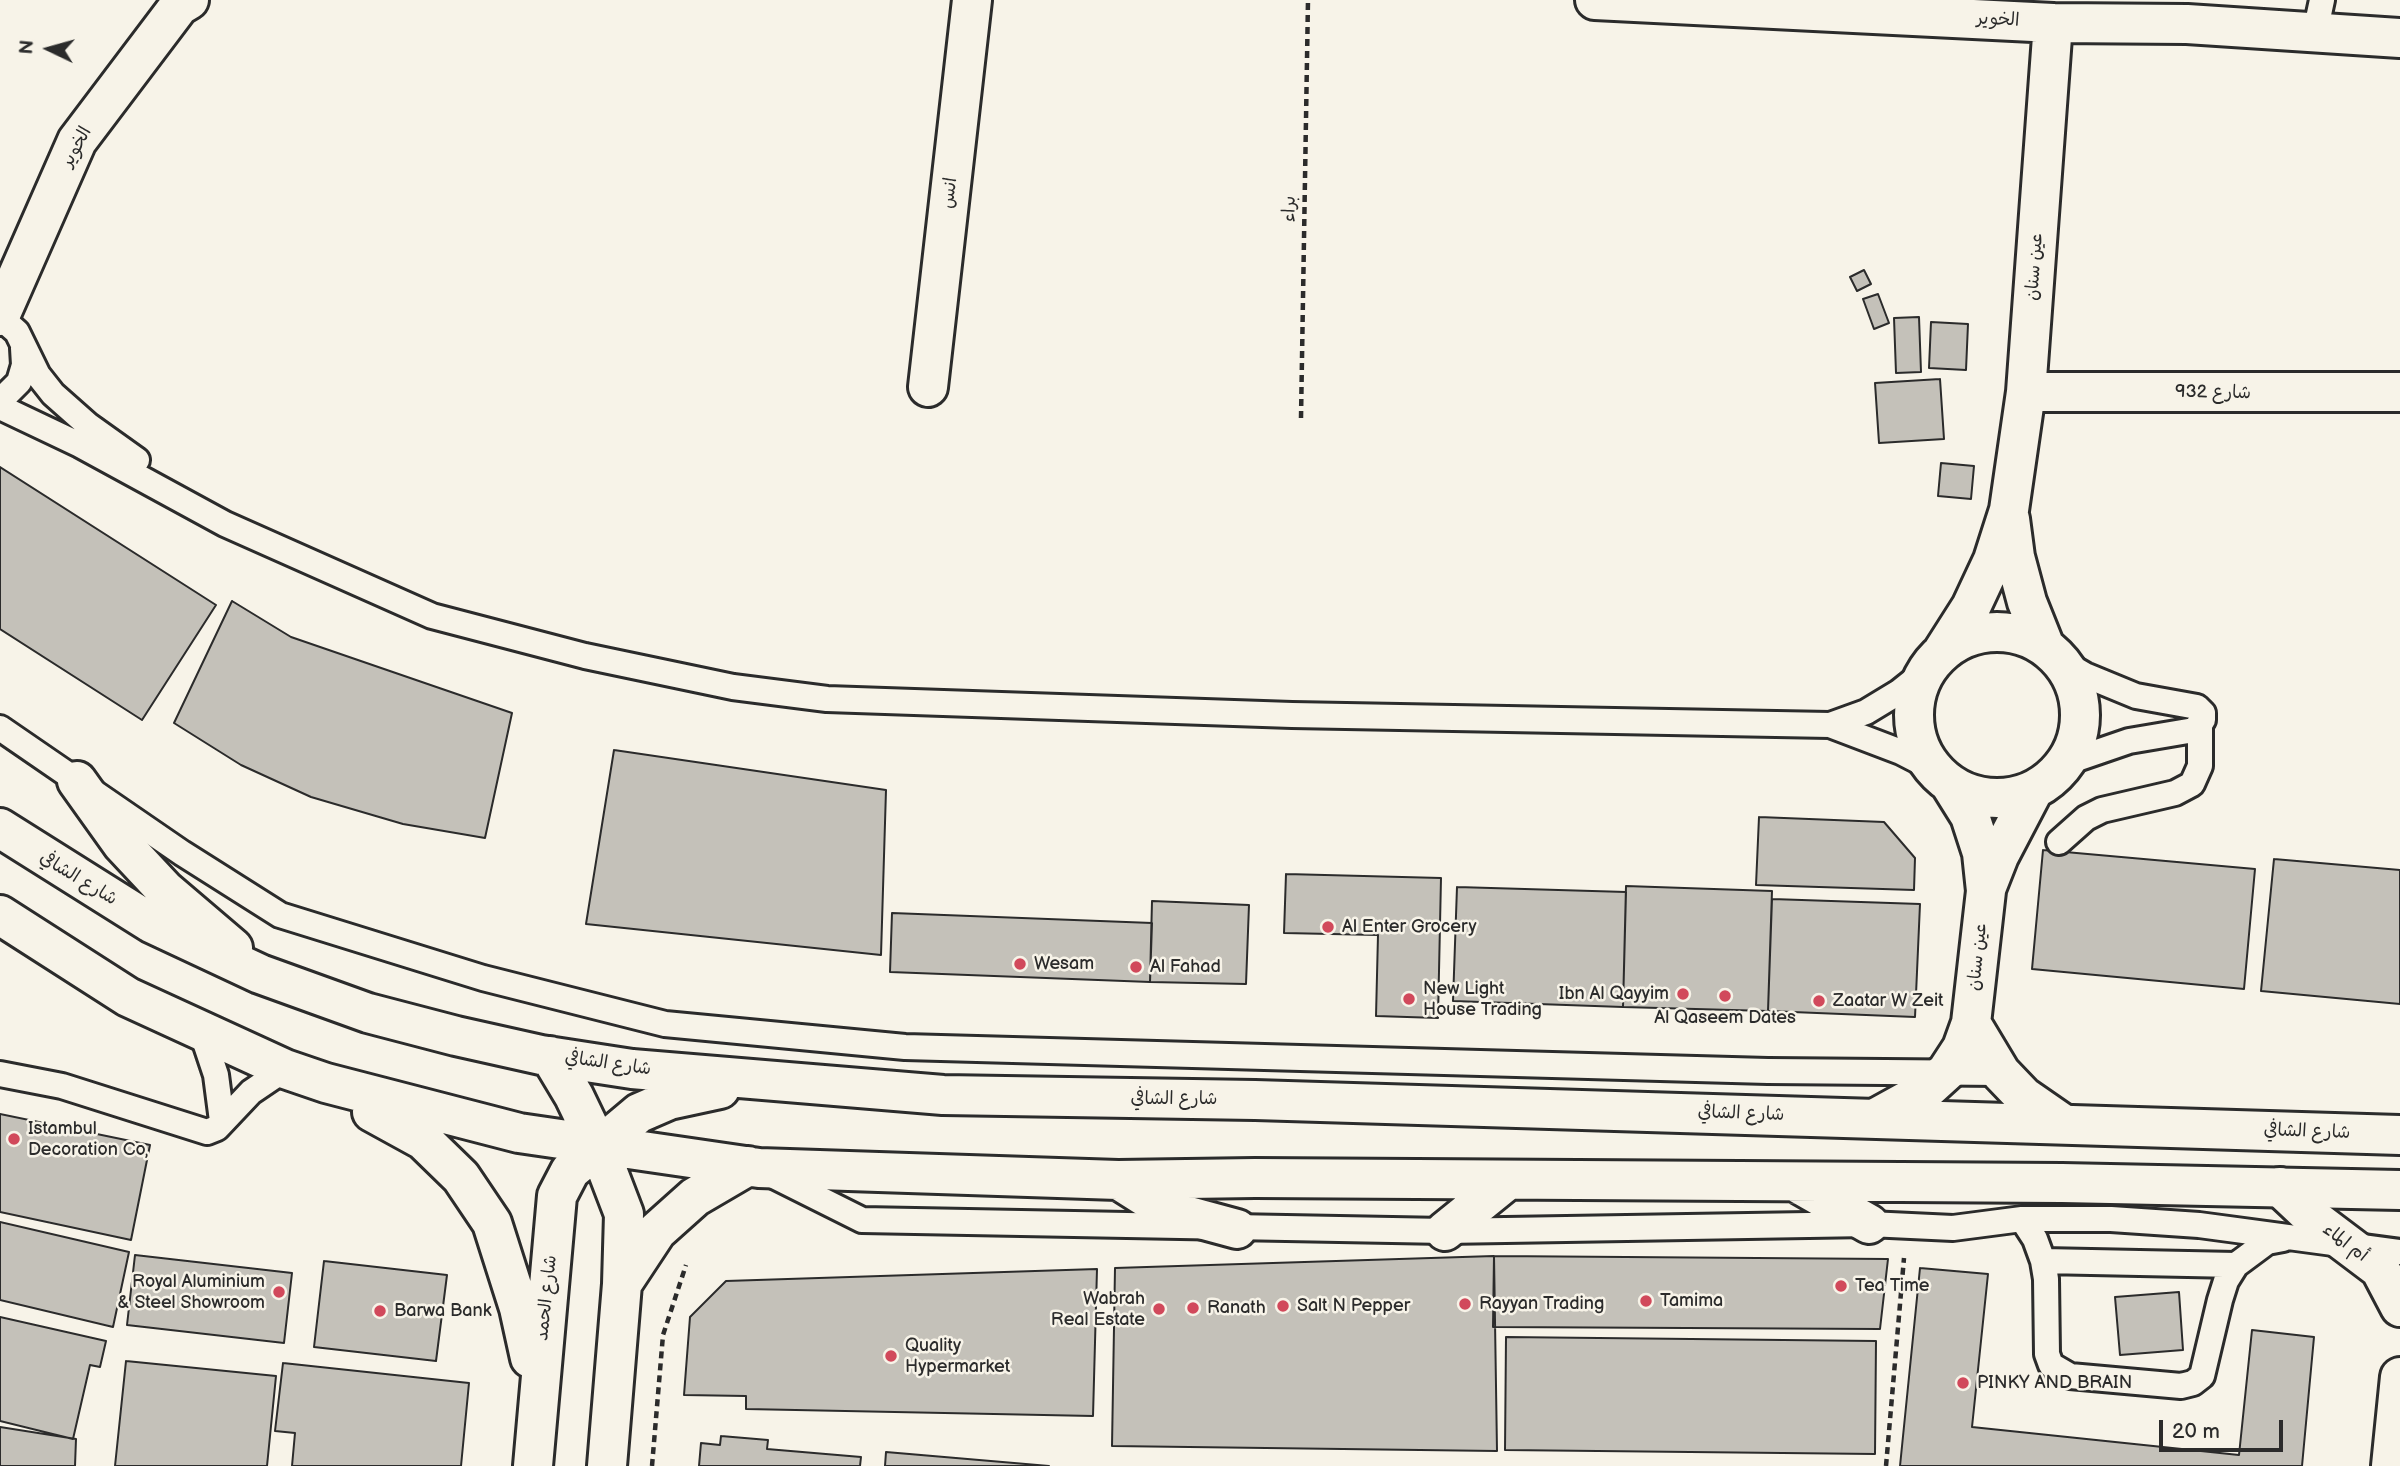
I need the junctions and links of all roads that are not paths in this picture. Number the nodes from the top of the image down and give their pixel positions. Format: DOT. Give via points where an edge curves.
graph roads {
  1 [pos="189,0"];
  2 [pos="972,0"];
  3 [pos="1595,0"];
  4 [pos="2319,16"];
  5 [pos="2053,23"];
  6 [pos="2400,38"];
  7 [pos="0,316"];
  8 [pos="23,348"];
  9 [pos="928,387"];
  10 [pos="2026,392"];
  11 [pos="2400,392"];
  12 [pos="0,401"];
  13 [pos="0,408"];
  14 [pos="2009,510"];
  15 [pos="225,524"];
  16 [pos="2053,654"];
  17 [pos="1936,660"];
  18 [pos="1830,725"];
  19 [pos="2200,726"];
  20 [pos="0,727"];
  21 [pos="2066,763"];
  22 [pos="1942,777"];
  23 [pos="77,781"];
  24 [pos="2033,791"];
  25 [pos="0,828"];
  26 [pos="2059,842"];
  27 [pos="1986,891"];
  28 [pos="8,927"];
  29 [pos="260,974"];
  30 [pos="1971,1023"];
  31 [pos="201,1030"];
  32 [pos="550,1056"];
  33 [pos="285,1069"];
  34 [pos="1947,1071"];
  35 [pos="2001,1073"];
  36 [pos="0,1074"];
  37 [pos="753,1081"];
  38 [pos="326,1083"];
  39 [pos="1876,1118"];
  40 [pos="222,1121"];
  41 [pos="2062,1123"];
  42 [pos="2400,1135"];
  43 [pos="598,1146"];
  44 [pos="753,1167"];
  45 [pos="1118,1180"];
  46 [pos="1508,1180"];
  47 [pos="1795,1182"];
  48 [pos="2280,1187"];
  49 [pos="2400,1190"];
  50 [pos="2022,1219"];
  51 [pos="1869,1224"];
  52 [pos="1237,1229"];
  53 [pos="1445,1231"];
  54 [pos="2286,1238"];
  55 [pos="2350,1245"];
  56 [pos="2400,1252"];
  57 [pos="2043,1261"];
  58 [pos="2236,1265"];
  59 [pos="622,1284"];
  60 [pos="2400,1307"];
  61 [pos="2400,1377"];
  62 [pos="538,1394"];
  63 [pos="533,1466"];
  64 [pos="607,1466"];
  65 [pos="2391,1466"];
  1 -- 7 [label="main road, الخوير" via="179,6 77,141"];
  2 -- 9 [label="main road, انس"];
  3 -- 5 [label="main road, الخوير"];
  4 -- 5 [label="main road, الخوير" via="2187,24"];
  4 -- 6 [label="main road, الخوير"];
  5 -- 10 [label="main road, عين سنان"];
  7 -- 8 [label="lane" via="17,332"];
  8 -- 12 [label="lane" via="19,382"];
  8 -- 15 [label="lane" via="52,394"];
  10 -- 11 [label="main road, شارع 932"];
  10 -- 14 [label="main road, عين سنان"];
  13 -- 15 [label="lane" via="80,445"];
  14 -- 16 [label="main road, عين سنان" via="2026,603"];
  14 -- 17 [label="main road, عين سنان" via="1971,607"];
  15 -- 18 [label="lane" via="432,616 733,688 827,699 1278,715"];
  16 -- 17 [label="main road" via="2026,637 1983,633"];
  16 -- 19 [label="lane" via="2085,675 2136,696 2197,707 2203,713"];
  16 -- 21 [label="main road" via="2073,680 2080,711 2075,744"];
  17 -- 18 [label="lane" via="1877,705"];
  17 -- 22 [label="main road" via="1919,687 1914,708 1922,751"];
  18 -- 22 [label="lane" via="1889,747"];
  19 -- 21 [label="lane" via="2129,741"];
  19 -- 26 [label="lane" via="2200,766 2192,784 2175,793 2102,810"];
  20 -- 23 [label="lane"];
  21 -- 24 [label="main road"];
  22 -- 24 [label="main road" via="1969,794 1991,799"];
  22 -- 27 [label="main road, عين سنان" via="1970,816 1982,853"];
  23 -- 29 [label="main road" via="122,844 164,890 214,928"];
  23 -- 34 [label="lane" via="280,915 483,978 665,1024 905,1047 1768,1071"];
  24 -- 27 [label="main road, عين سنان"];
  25 -- 29 [label="main road, شارع الشافي" via="151,923"];
  27 -- 30 [label="main road, عين سنان"];
  28 -- 31 [label="main road" via="128,997"];
  29 -- 32 [label="main road, شارع الشافي" via="368,1013"];
  30 -- 34 [label="main road, عين سنان"];
  30 -- 35 [label="main road"];
  31 -- 33 [label="main road"];
  31 -- 40 [label="lane" via="216,1075"];
  32 -- 37 [label="main road, شارع الشافي"];
  32 -- 43 [label="main road"];
  33 -- 38 [label="main road"];
  33 -- 40 [label="lane" via="251,1092"];
  34 -- 35 [label="lane"];
  34 -- 39 [label="main road, عين سنان" via="1925,1091"];
  35 -- 41 [label="main road" via="2023,1096"];
  36 -- 40 [label="lane" via="62,1086 207,1132"];
  37 -- 39 [label="main road, شارع الشافي" via="943,1095"];
  37 -- 43 [label="main road, شارع الحمد" via="659,1104 639,1113"];
  38 -- 43 [label="main road" via="424,1111"];
  38 -- 62 [label="main road" via="423,1140 461,1177 492,1223 519,1308"];
  39 -- 41 [label="main road, شارع الشافي"];
  41 -- 42 [label="main road, شارع الشافي"];
  43 -- 44 [label="main road"];
  43 -- 59 [label="main road" via="624,1214"];
  43 -- 62 [label="main road, شارع الحمد" via="570,1171 557,1196"];
  44 -- 45 [label="main road"];
  44 -- 52 [label="lane" via="862,1220"];
  44 -- 59 [label="main road" via="695,1198 657,1231"];
  45 -- 46 [label="main road"];
  45 -- 52 [label="main road" via="1163,1206"];
  46 -- 47 [label="main road"];
  46 -- 53 [label="main road"];
  47 -- 48 [label="main road"];
  47 -- 51 [label="main road"];
  48 -- 49 [label="main road"];
  48 -- 55 [label="main road, أم الماء"];
  50 -- 51 [label="lane" via="1953,1228"];
  50 -- 54 [label="lane" via="2199,1225"];
  50 -- 57 [label="lane"];
  51 -- 53 [label="lane"];
  52 -- 53 [label="lane"];
  54 -- 55 [label="lane"];
  54 -- 58 [label="lane" via="2267,1242"];
  55 -- 56 [label="lane"];
  55 -- 60 [label="main road, أم الماء" via="2379,1269"];
  57 -- 58 [label="lane"];
  57 -- 58 [label="lane" via="2047,1354 2059,1373 2181,1386 2202,1376 2226,1281"];
  59 -- 64 [label="main road"];
  61 -- 65 [label="main road"];
  62 -- 63 [label="main road, شارع الحمد"];
}
